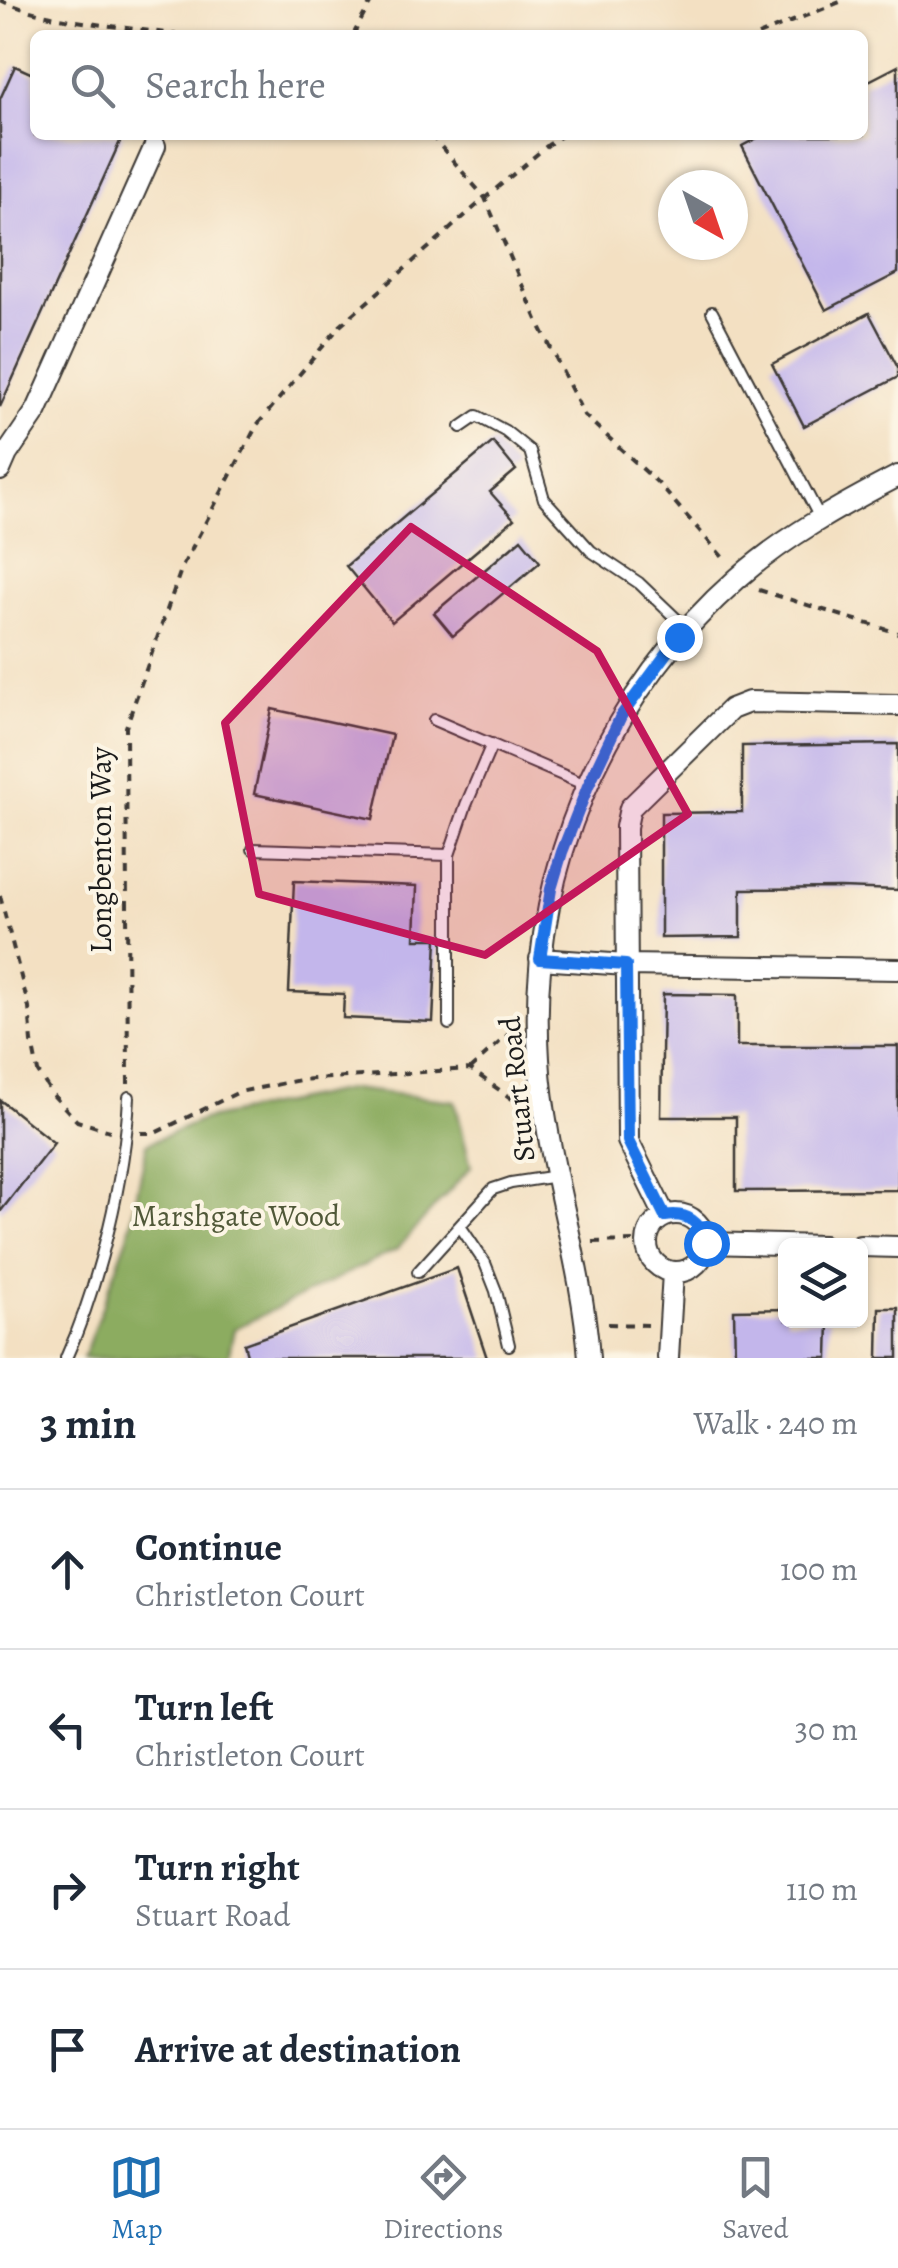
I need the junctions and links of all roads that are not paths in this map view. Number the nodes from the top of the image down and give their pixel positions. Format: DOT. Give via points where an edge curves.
graph roads {
  1 [pos="155,146"];
  2 [pos="712,312"];
  3 [pos="461,427"];
  4 [pos="0,470"];
  5 [pos="896,481"];
  6 [pos="820,518"];
  7 [pos="687,629"];
  8 [pos="898,705"];
  9 [pos="434,720"];
  10 [pos="492,744"];
  11 [pos="588,786"];
  12 [pos="252,850"];
  13 [pos="449,854"];
  14 [pos="540,959"];
  15 [pos="626,965"];
  16 [pos="898,969"];
  17 [pos="448,1024"];
  18 [pos="128,1097"];
  19 [pos="557,1176"];
  20 [pos="665,1216"];
  21 [pos="460,1226"];
  22 [pos="706,1243"];
  23 [pos="778,1245"];
  24 [pos="868,1246"];
  25 [pos="898,1247"];
  26 [pos="418,1272"];
  27 [pos="672,1272"];
  28 [pos="510,1345"];
  29 [pos="66,1358"];
  30 [pos="589,1358"];
  31 [pos="668,1358"];
  1 -- 4 [label="street" via="37,410"];
  2 -- 6 [label="lane"];
  3 -- 7 [label="lane" via="477,416 530,450 544,499 591,551 638,582"];
  5 -- 6 [label="street, Stuart Road"];
  6 -- 7 [label="street, Stuart Road" via="740,577"];
  7 -- 11 [label="street, Stuart Road" via="621,716"];
  8 -- 15 [label="street" via="749,702 731,710 630,808"];
  9 -- 10 [label="lane"];
  10 -- 11 [label="lane"];
  10 -- 13 [label="lane"];
  11 -- 14 [label="street, Stuart Road" via="551,889"];
  12 -- 13 [label="lane"];
  13 -- 17 [label="lane"];
  14 -- 15 [label="street"];
  14 -- 19 [label="street, Stuart Road" via="539,1062"];
  15 -- 16 [label="street"];
  15 -- 20 [label="street" via="628,1141"];
  18 -- 29 [label="lane" via="104,1245"];
  19 -- 21 [label="lane" via="493,1189"];
  19 -- 30 [label="street, Stuart Road"];
  20 -- 22 [label="street" via="692,1219"];
  20 -- 27 [label="street" via="651,1229 648,1247 656,1264"];
  21 -- 26 [label="lane"];
  21 -- 28 [label="lane" via="485,1262"];
  22 -- 23 [label="street"];
  22 -- 27 [label="street" via="699,1262"];
  24 -- 25 [label="street"];
  27 -- 31 [label="street"];
}
